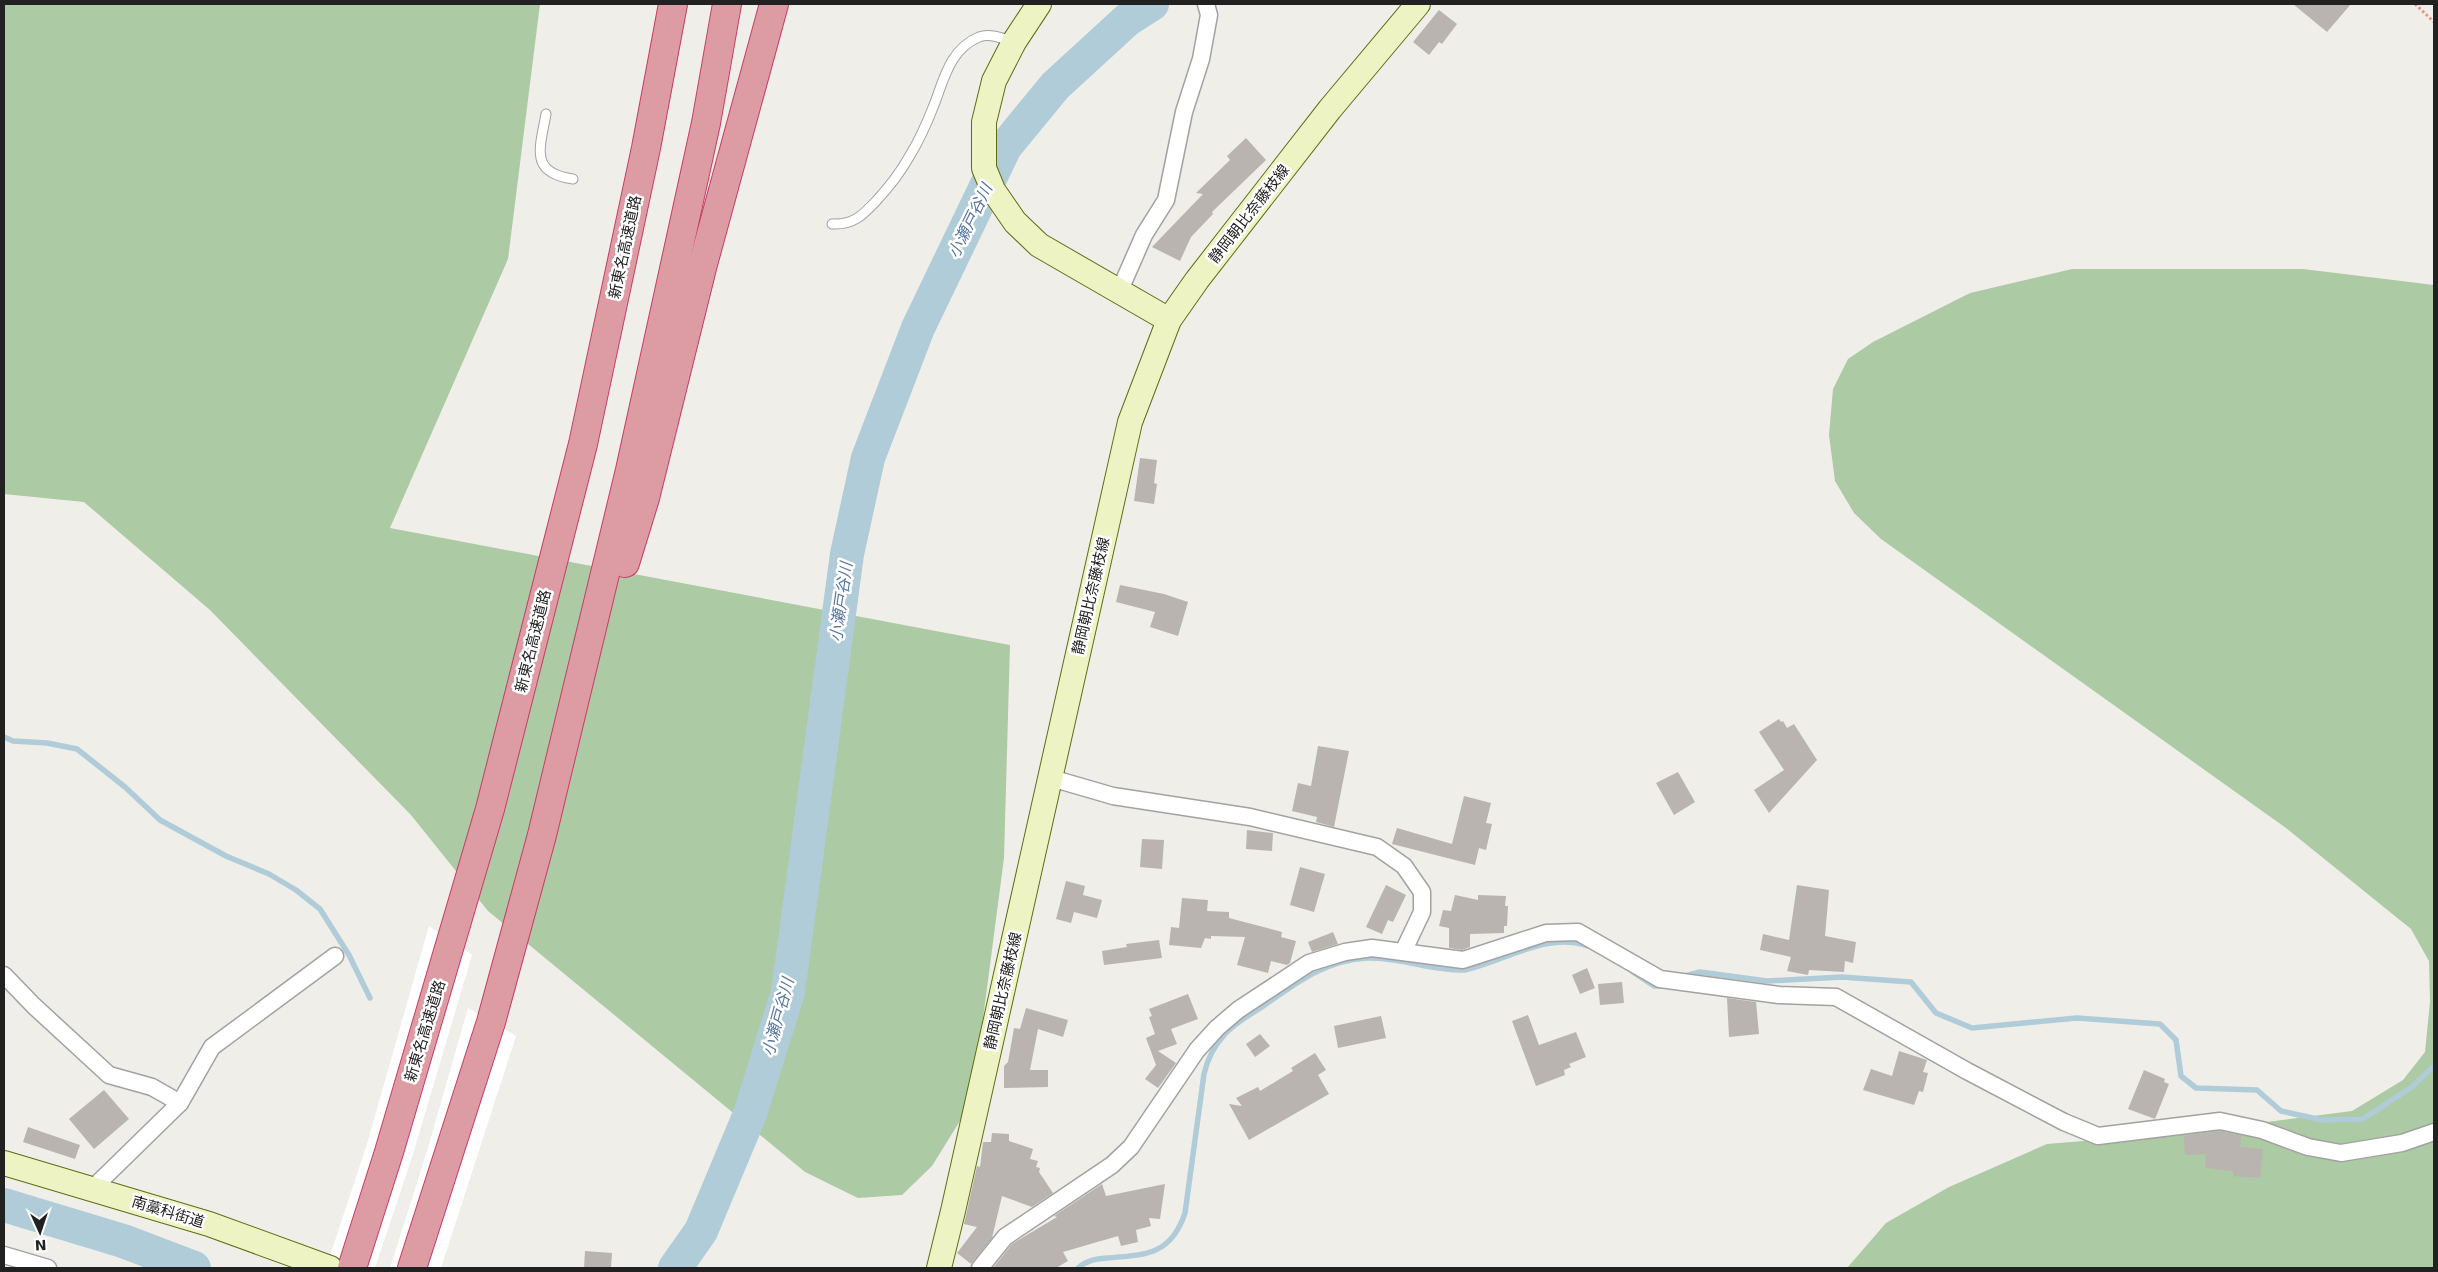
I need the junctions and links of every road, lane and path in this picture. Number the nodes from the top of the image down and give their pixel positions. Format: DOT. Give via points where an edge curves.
graph roads {
  1 [pos="673,4"];
  2 [pos="728,4"];
  3 [pos="774,4"];
  4 [pos="1039,4"];
  5 [pos="1206,4"];
  6 [pos="1418,4"];
  7 [pos="2415,4"];
  8 [pos="2434,22"];
  9 [pos="1014,42"];
  10 [pos="546,114"];
  11 [pos="574,179"];
  12 [pos="832,224"];
  13 [pos="1120,292"];
  14 [pos="1169,320"];
  15 [pos="1050,778"];
  16 [pos="542,835"];
  17 [pos="1403,952"];
  18 [pos="334,956"];
  19 [pos="4,974"];
  20 [pos="180,1103"];
  21 [pos="2434,1132"];
  22 [pos="4,1163"];
  23 [pos="92,1189"];
  24 [pos="4,1255"];
  25 [pos="48,1268"];
  26 [pos="330,1268"];
  27 [pos="352,1268"];
  28 [pos="412,1268"];
  29 [pos="939,1268"];
  30 [pos="980,1268"];
  1 -- 27 [label="highway, 新東名高速道路" via="583,444 490,809"];
  2 -- 16 [label="highway" via="706,123 630,470"];
  3 -- 16 [label="highway" via="703,264 645,498"];
  4 -- 9 [label="main road"];
  5 -- 13 [label="street" via="1209,15 1201,59 1184,112 1166,200 1144,235"];
  6 -- 14 [label="main road, 静岡朝比奈藤枝線" via="1330,109"];
  7 -- 8 [label="path"];
  9 -- 12 [label="lane" via="993,36 980,37 963,47 944,74 910,157 890,185 858,220"];
  9 -- 13 [label="main road" via="994,82 984,122 984,168 992,190 1039,245"];
  10 -- 11 [label="lane" via="541,160 546,170 556,176"];
  13 -- 14 [label="main road"];
  14 -- 15 [label="main road, 静岡朝比奈藤枝線" via="1130,422"];
  15 -- 17 [label="street" via="1112,796 1250,817 1377,847 1404,866 1422,892 1422,912"];
  15 -- 29 [label="main road, 静岡朝比奈藤枝線"];
  16 -- 28 [label="highway" via="491,1022"];
  17 -- 21 [label="street" via="1463,960 1546,933 1578,932 1660,979 1780,995 1836,996 1967,1071 2064,1122 2098,1136 2220,1121 2262,1130 2308,1147 2341,1153 2402,1143"];
  17 -- 30 [label="street" via="1372,948 1309,963 1238,1010 1197,1050 1131,1147 1112,1165 1005,1237"];
  18 -- 20 [label="street" via="212,1047"];
  19 -- 20 [label="street" via="109,1074 152,1087"];
  20 -- 23 [label="street"];
  22 -- 23 [label="main road, 南藁科街道"];
  23 -- 26 [label="main road, 南藁科街道" via="209,1224"];
  24 -- 25 [label="street"];
}
